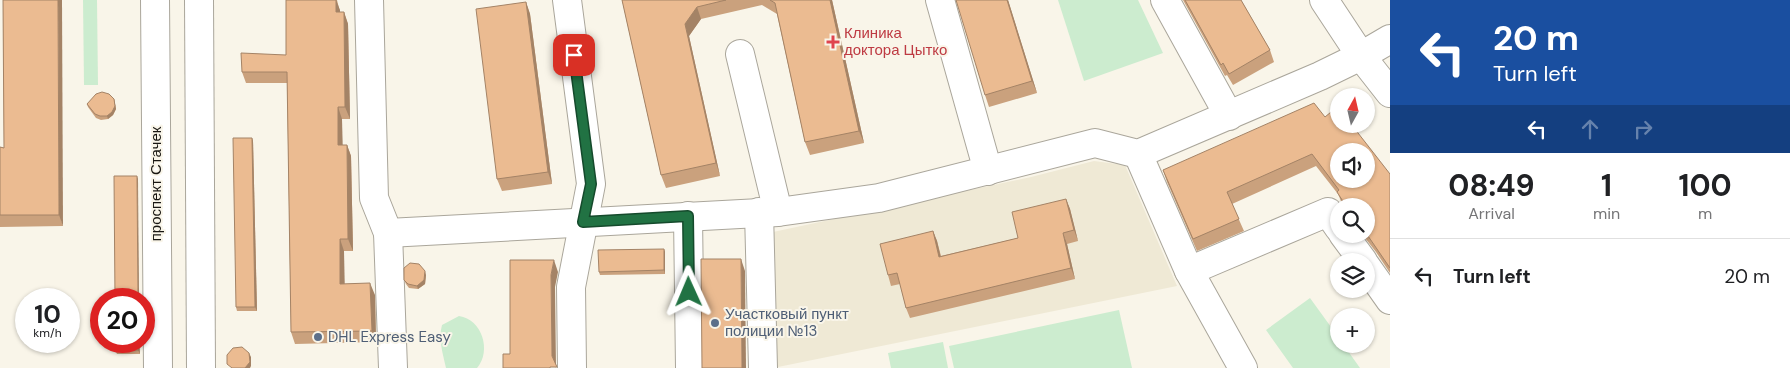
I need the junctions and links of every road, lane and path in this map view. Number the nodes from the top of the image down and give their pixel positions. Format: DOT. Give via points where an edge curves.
graph roads {
  1 [pos="155,0"];
  2 [pos="199,0"];
  3 [pos="369,0"];
  4 [pos="567,0"];
  5 [pos="940,0"];
  6 [pos="1165,0"];
  7 [pos="1324,0"];
  8 [pos="1390,39"];
  9 [pos="740,54"];
  10 [pos="1361,56"];
  11 [pos="1390,93"];
  12 [pos="1229,116"];
  13 [pos="1138,154"];
  14 [pos="988,171"];
  15 [pos="769,212"];
  16 [pos="1330,215"];
  17 [pos="688,216"];
  18 [pos="583,222"];
  19 [pos="388,233"];
  20 [pos="1190,271"];
  21 [pos="1375,279"];
  22 [pos="1390,300"];
  23 [pos="158,368"];
  24 [pos="201,368"];
  25 [pos="393,368"];
  26 [pos="572,368"];
  27 [pos="690,368"];
  28 [pos="763,368"];
  29 [pos="1243,368"];
  1 -- 23 [label="main road, проспект Стачек"];
  2 -- 24 [label="main road"];
  3 -- 19 [label="main road" via="374,198"];
  4 -- 18 [label="main road" via="591,184"];
  5 -- 14 [label="main road"];
  6 -- 12 [label="main road"];
  7 -- 10 [label="main road"];
  8 -- 10 [label="main road"];
  9 -- 15 [label="main road"];
  10 -- 11 [label="main road"];
  10 -- 12 [label="main road"];
  12 -- 13 [label="main road"];
  13 -- 14 [label="main road" via="1095,143"];
  13 -- 20 [label="main road"];
  14 -- 15 [label="main road" via="879,198"];
  15 -- 17 [label="main road"];
  15 -- 28 [label="main road"];
  16 -- 20 [label="main road" via="1328,212"];
  17 -- 18 [label="main road"];
  17 -- 27 [label="main road"];
  18 -- 19 [label="main road"];
  18 -- 26 [label="main road" via="571,287"];
  19 -- 25 [label="main road"];
  20 -- 29 [label="main road"];
  21 -- 22 [label="main road"];
}
